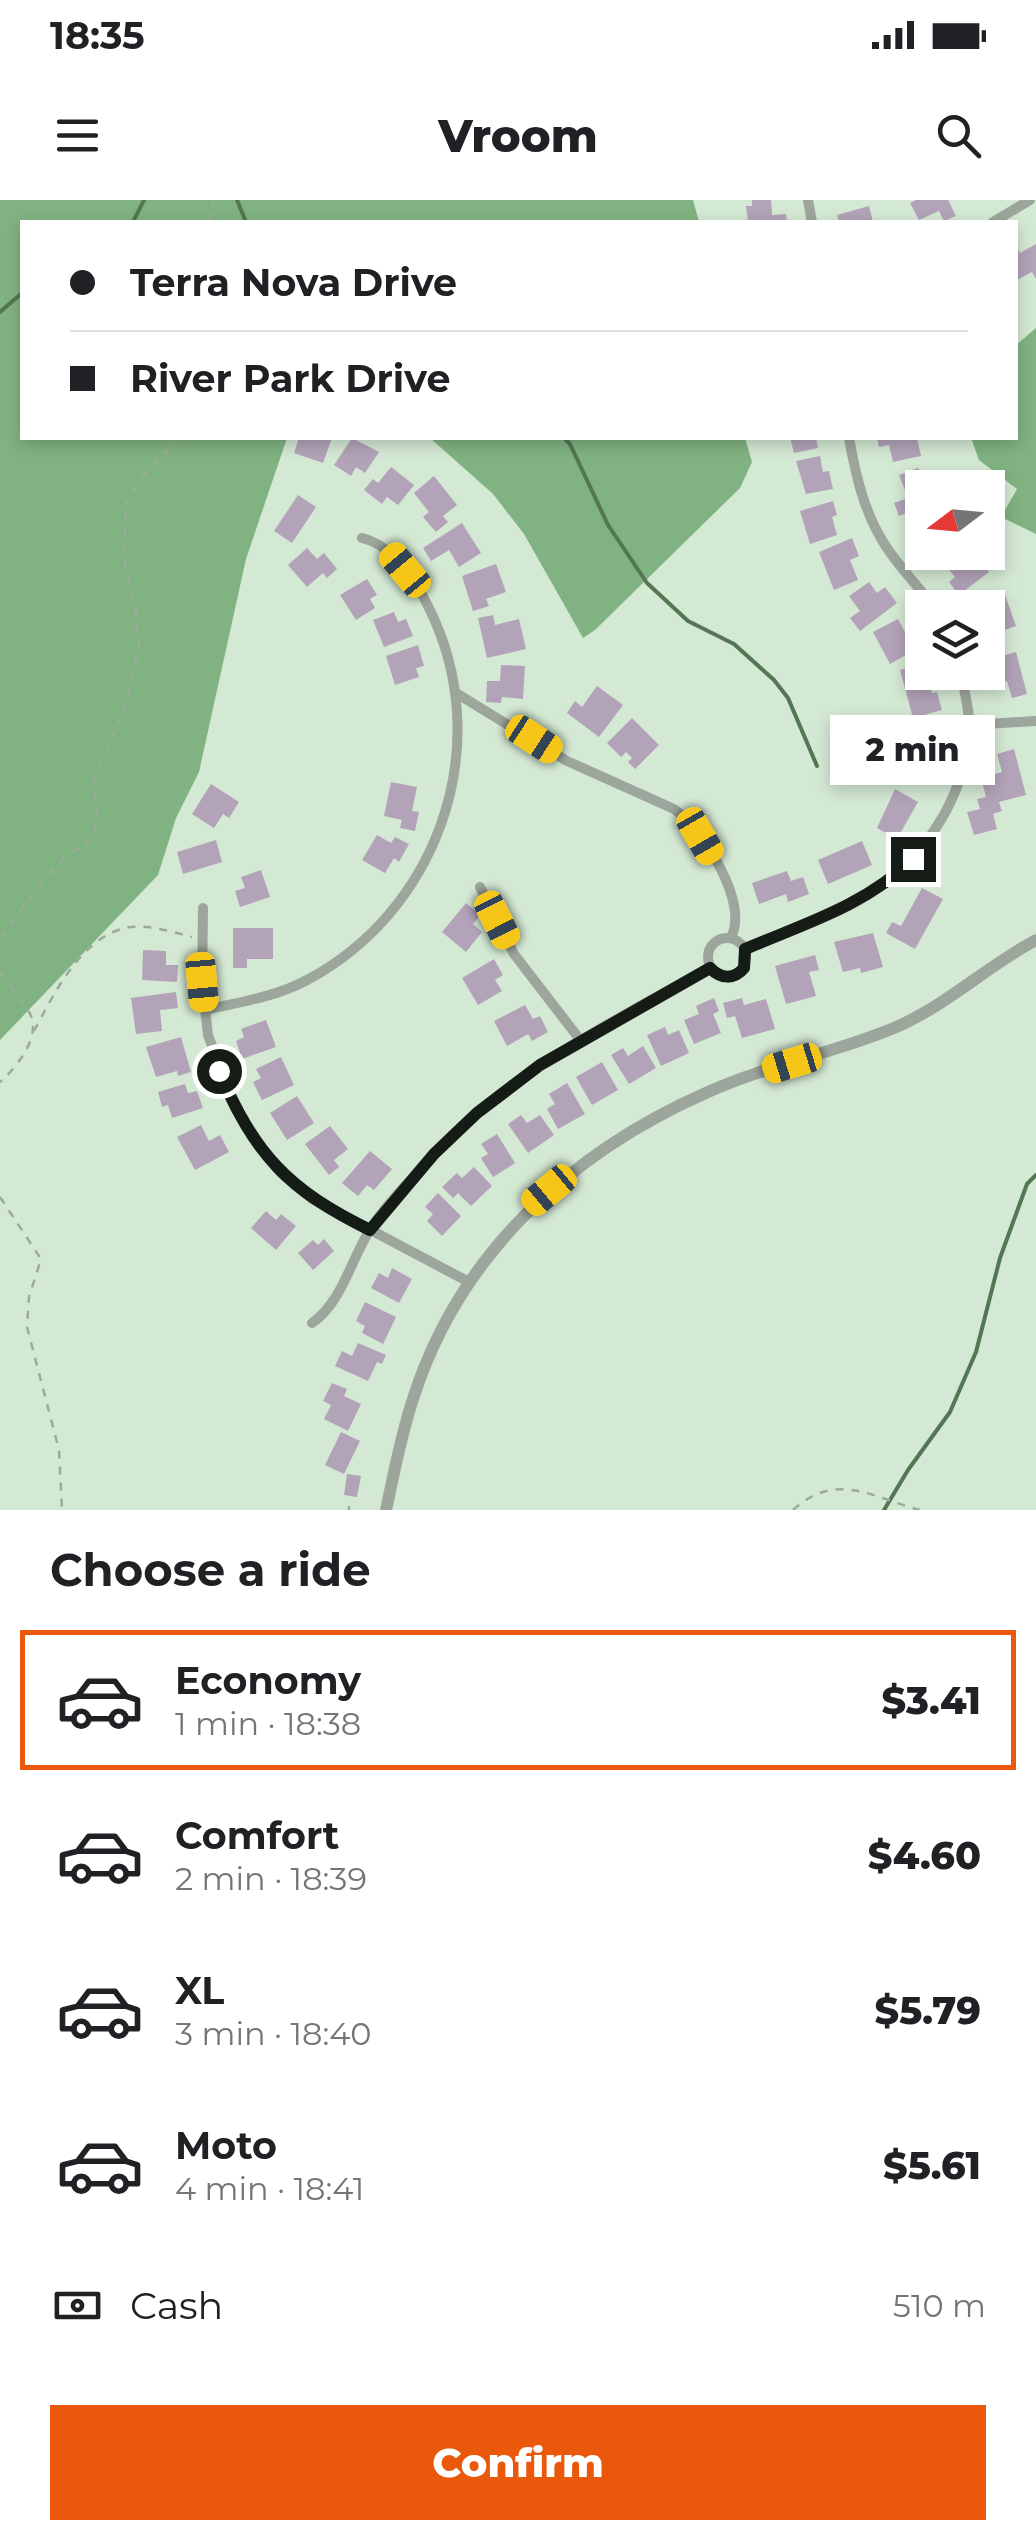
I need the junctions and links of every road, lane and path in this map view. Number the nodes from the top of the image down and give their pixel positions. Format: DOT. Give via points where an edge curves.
graph roads {
  1 [pos="1030,200"];
  2 [pos="996,220"];
  3 [pos="176,440"];
  4 [pos="849,440"];
  5 [pos="362,538"];
  6 [pos="920,590"];
  7 [pos="963,690"];
  8 [pos="456,694"];
  9 [pos="1036,722"];
  10 [pos="969,725"];
  11 [pos="480,886"];
  12 [pos="203,908"];
  13 [pos="731,937"];
  14 [pos="0,938"];
  15 [pos="203,940"];
  16 [pos="1036,940"];
  17 [pos="745,949"];
  18 [pos="710,968"];
  19 [pos="0,972"];
  20 [pos="205,1010"];
  21 [pos="34,1032"];
  22 [pos="581,1040"];
  23 [pos="0,1082"];
  24 [pos="0,1197"];
  25 [pos="370,1230"];
  26 [pos="469,1282"];
  27 [pos="312,1323"];
  28 [pos="62,1510"];
  29 [pos="386,1510"];
  30 [pos="794,1510"];
  31 [pos="920,1510"];
  1 -- 2 [label="street"];
  3 -- 14 [label="path" via="126,504 124,559 139,646 125,706 94,782 96,828 87,844 46,877"];
  4 -- 6 [label="street" via="873,524"];
  5 -- 8 [label="street" via="392,554 418,589 443,639"];
  7 -- 10 [label="street"];
  8 -- 13 [label="street" via="567,761 688,819 730,890 737,920"];
  8 -- 20 [label="street" via="455,777 443,822 426,862 387,918 348,955 305,981"];
  9 -- 10 [label="street"];
  10 -- 17 [label="street" via="955,790 913,859 856,902"];
  11 -- 22 [label="street" via="514,954"];
  12 -- 15 [label="street"];
  13 -- 17 [label="street"];
  13 -- 18 [label="street" via="712,945"];
  15 -- 20 [label="street"];
  15 -- 21 [label="path" via="146,927 105,936 87,950"];
  16 -- 26 [label="street" via="899,1026 730,1083 667,1112 530,1207"];
  17 -- 18 [label="street" via="744,968 734,976"];
  18 -- 22 [label="street"];
  19 -- 21 [label="path" via="29,1011"];
  20 -- 25 [label="street" via="219,1071 260,1148 312,1199"];
  21 -- 23 [label="path"];
  22 -- 25 [label="street" via="465,1123"];
  24 -- 28 [label="path" via="41,1259 27,1328 59,1450"];
  25 -- 26 [label="street"];
  25 -- 27 [label="street" via="332,1304"];
  26 -- 29 [label="street" via="413,1398"];
  30 -- 31 [label="path" via="814,1495 852,1488"];
}
